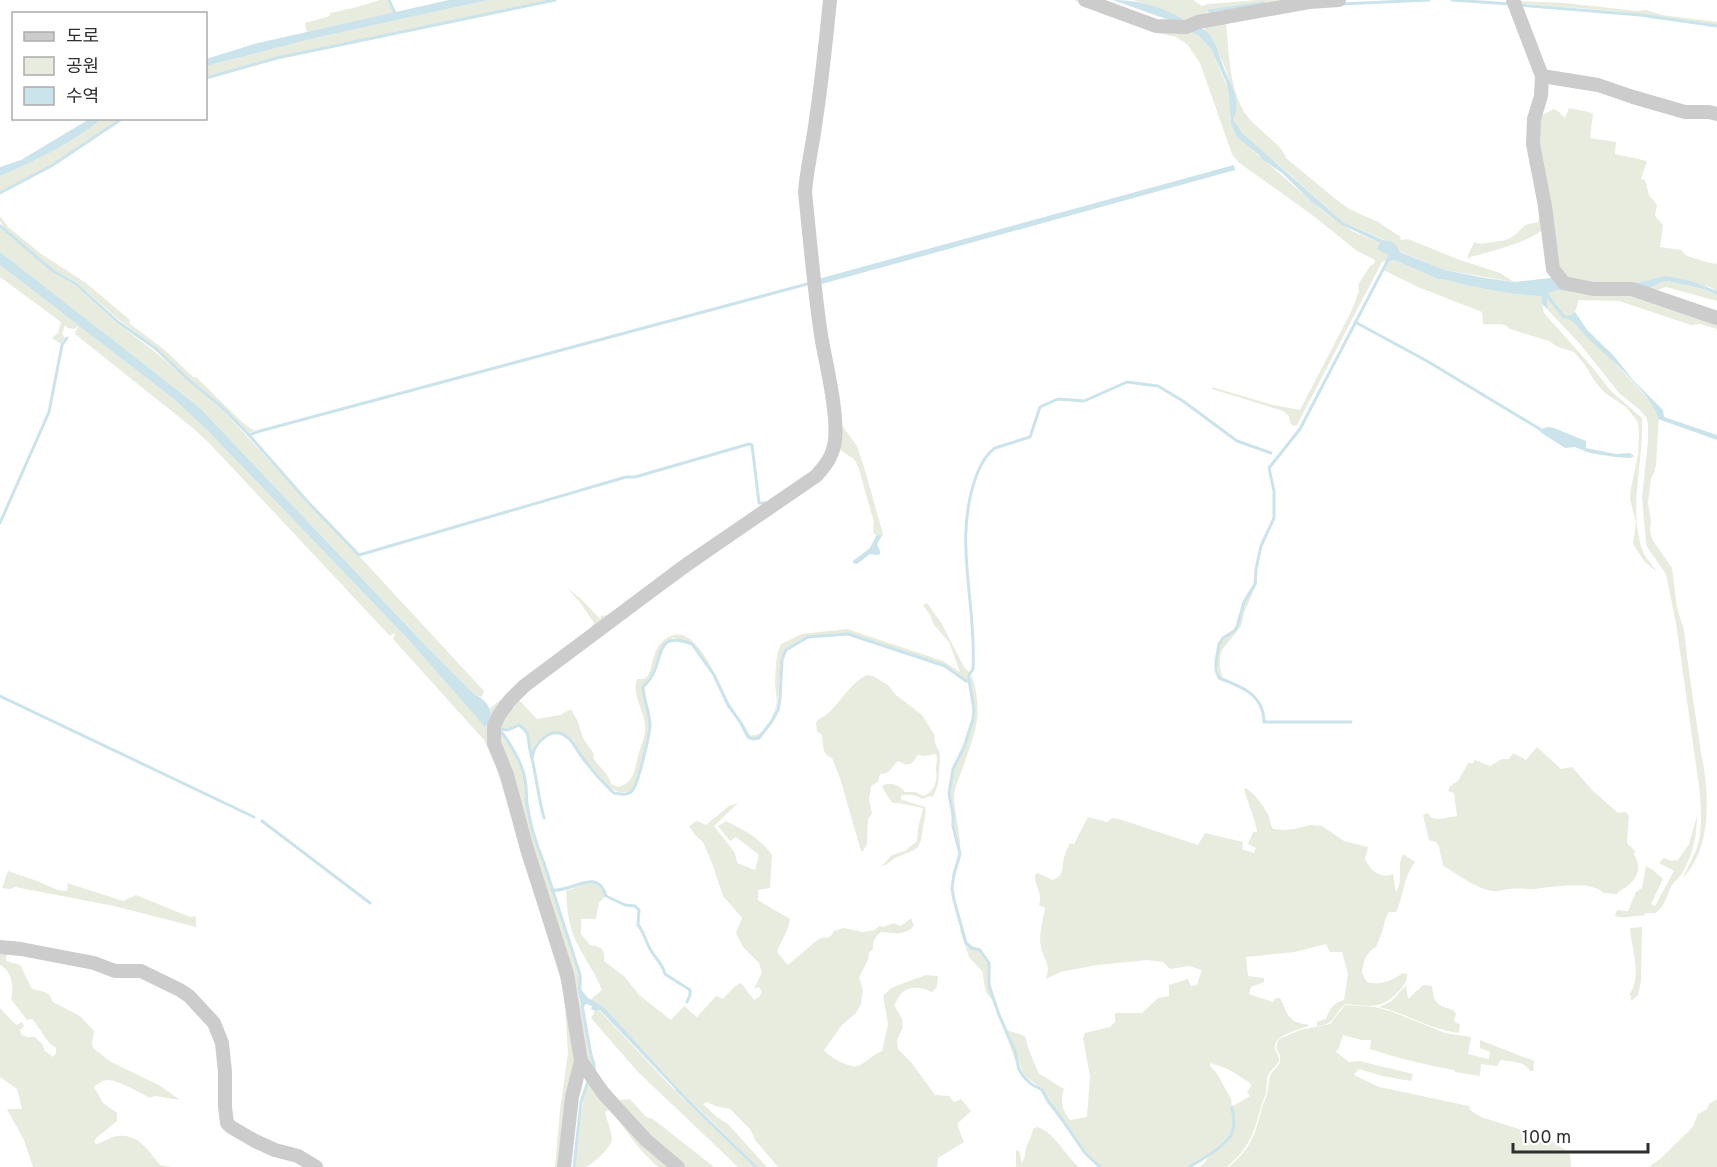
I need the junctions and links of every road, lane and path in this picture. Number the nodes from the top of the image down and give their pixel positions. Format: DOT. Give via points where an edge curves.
graph roads {
  1 [pos="830,0"];
  2 [pos="1085,0"];
  3 [pos="1339,0"];
  4 [pos="1513,0"];
  5 [pos="1542,76"];
  6 [pos="1717,114"];
  7 [pos="1717,318"];
  8 [pos="0,947"];
  9 [pos="581,1061"];
  10 [pos="316,1167"];
  11 [pos="564,1167"];
  12 [pos="678,1167"];
  1 -- 9 [label="street" via="806,192 834,412 832,454 816,476 524,686 494,726 494,742 567,974"];
  2 -- 3 [label="street" via="1156,26 1186,27 1309,2"];
  4 -- 5 [label="street"];
  5 -- 6 [label="street" via="1598,85 1685,112"];
  5 -- 7 [label="street" via="1533,144 1553,269 1564,283 1593,289 1632,289"];
  8 -- 10 [label="street" via="94,963 115,971 141,971 189,996 214,1023 222,1043 227,1123 255,1141 298,1156"];
  9 -- 11 [label="street" via="572,1097"];
  9 -- 12 [label="street" via="603,1093 646,1140"];
}
